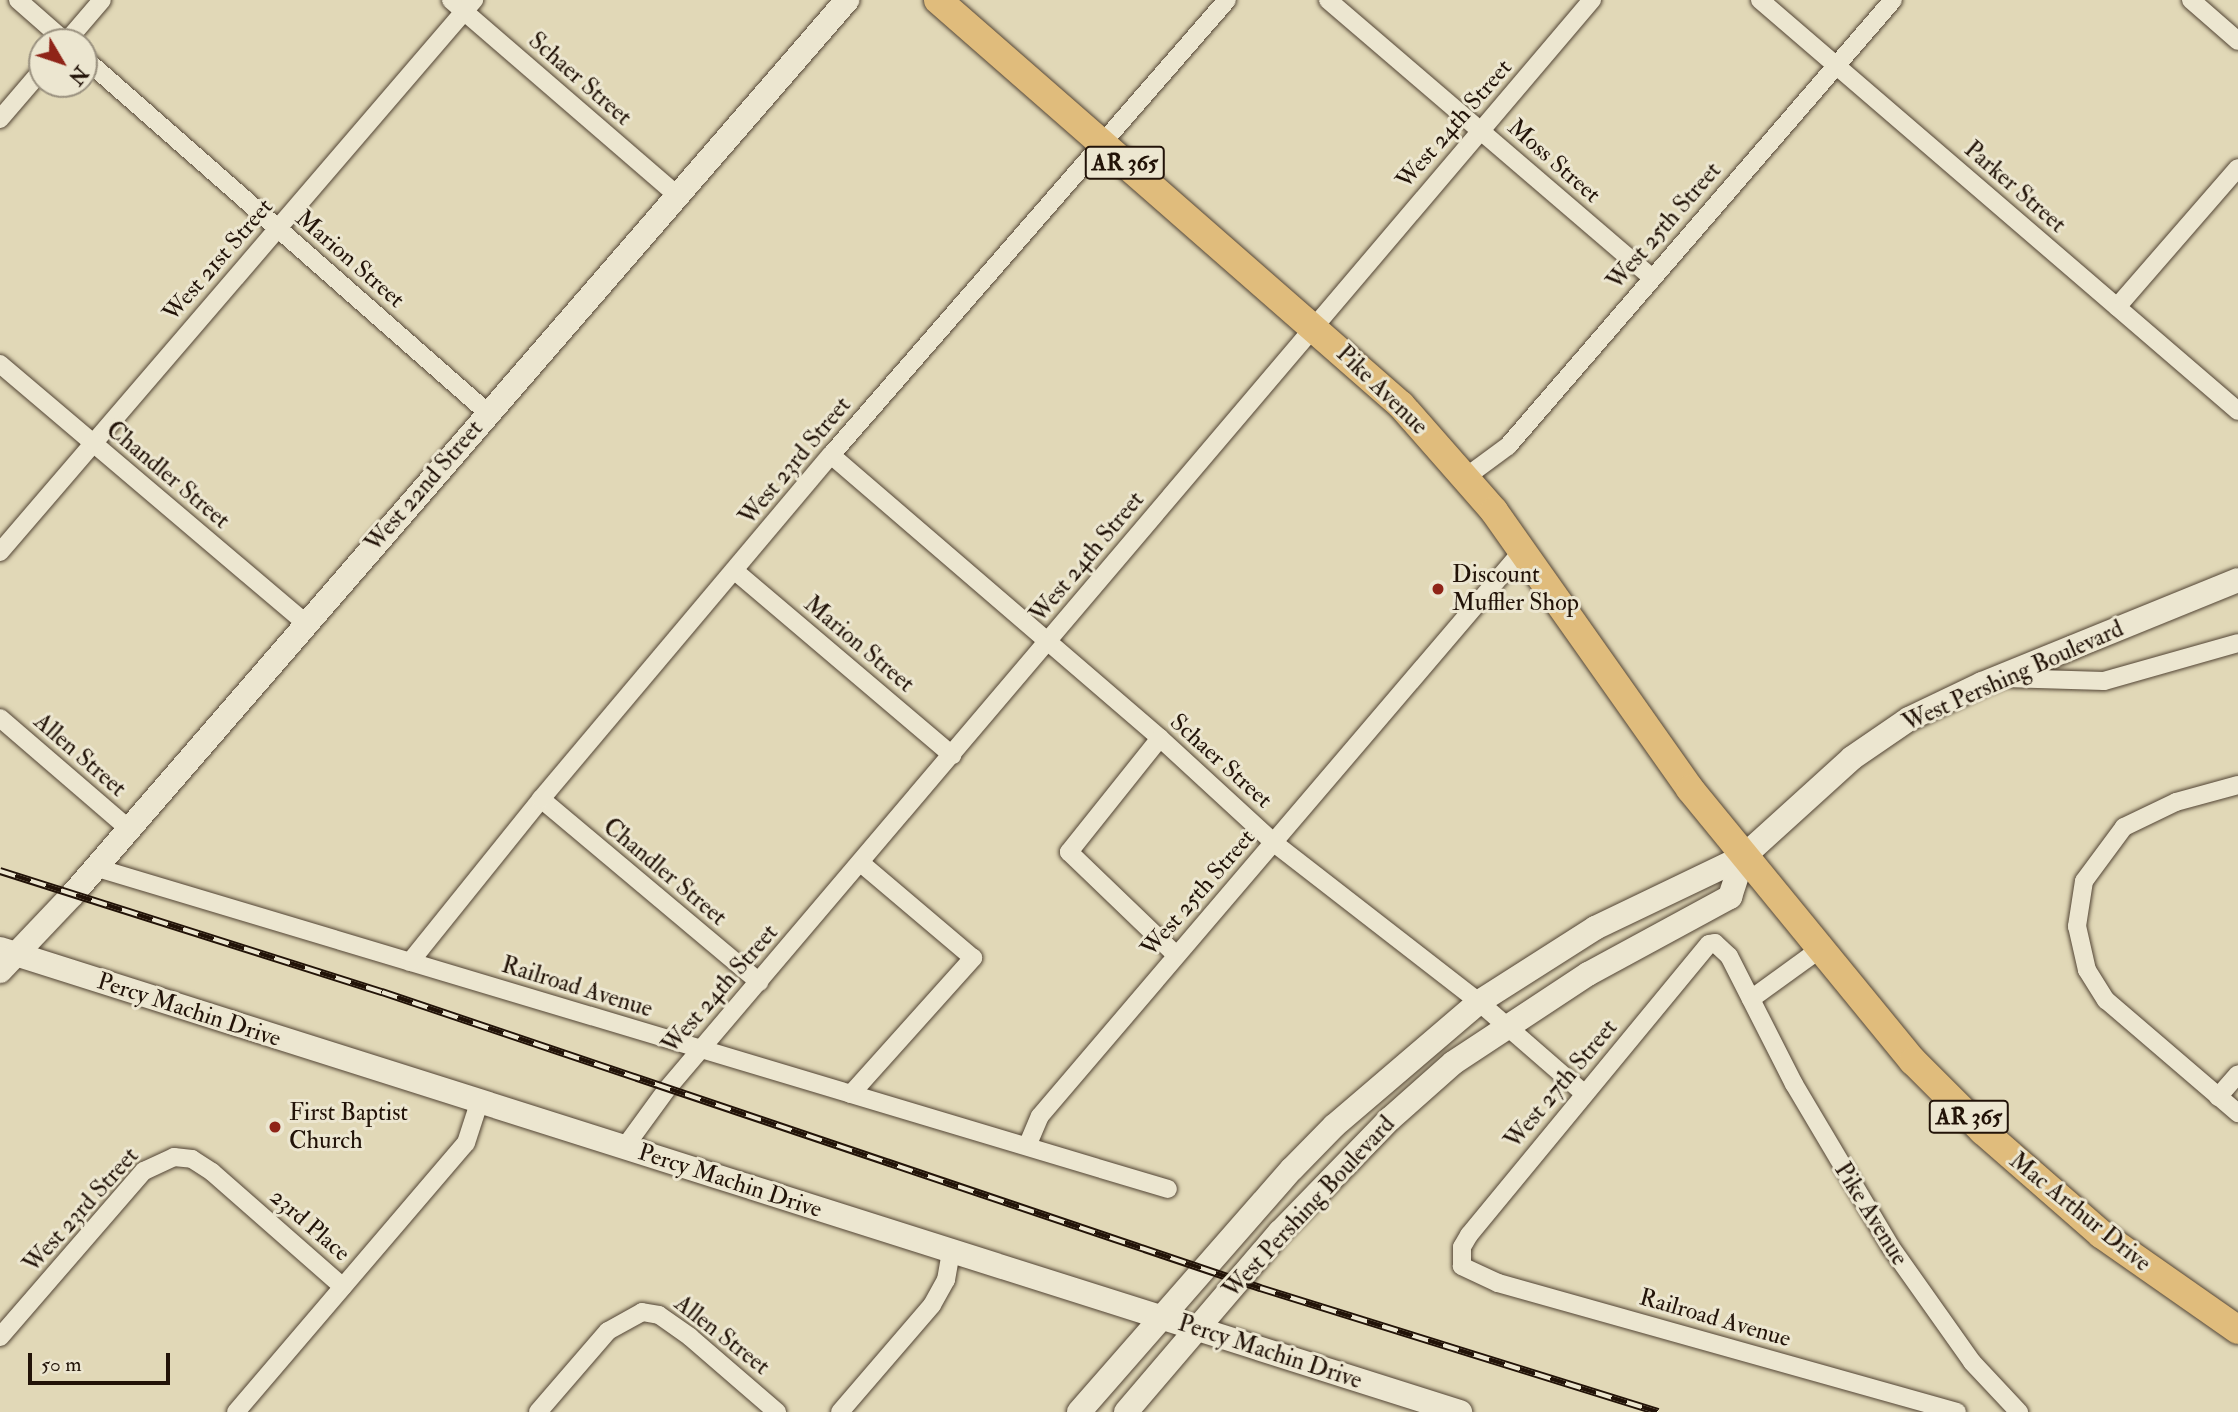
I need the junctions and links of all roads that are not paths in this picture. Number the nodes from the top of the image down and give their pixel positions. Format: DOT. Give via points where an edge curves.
graph roads {
  1 [pos="18,0"];
  2 [pos="102,0"];
  3 [pos="847,0"];
  4 [pos="938,0"];
  5 [pos="1227,0"];
  6 [pos="1328,0"];
  7 [pos="1592,0"];
  8 [pos="1760,0"];
  9 [pos="1893,0"];
  10 [pos="2191,0"];
  11 [pos="463,4"];
  12 [pos="50,28"];
  13 [pos="78,28"];
  14 [pos="2238,40"];
  15 [pos="1836,66"];
  16 [pos="98,70"];
  17 [pos="28,86"];
  18 [pos="0,119"];
  19 [pos="1480,130"];
  20 [pos="1103,145"];
  21 [pos="2238,168"];
  22 [pos="677,195"];
  23 [pos="278,228"];
  24 [pos="1652,278"];
  25 [pos="2116,307"];
  26 [pos="1314,325"];
  27 [pos="0,364"];
  28 [pos="2238,411"];
  29 [pos="488,413"];
  30 [pos="93,443"];
  31 [pos="831,455"];
  32 [pos="1466,477"];
  33 [pos="1522,551"];
  34 [pos="0,552"];
  35 [pos="735,571"];
  36 [pos="2238,580"];
  37 [pos="305,623"];
  38 [pos="1047,642"];
  39 [pos="2238,643"];
  40 [pos="1998,678"];
  41 [pos="0,718"];
  42 [pos="1160,738"];
  43 [pos="952,755"];
  44 [pos="2238,785"];
  45 [pos="541,799"];
  46 [pos="128,828"];
  47 [pos="1274,842"];
  48 [pos="1743,857"];
  49 [pos="860,862"];
  50 [pos="94,867"];
  51 [pos="1715,943"];
  52 [pos="1820,949"];
  53 [pos="1176,955"];
  54 [pos="6,958"];
  55 [pos="410,962"];
  56 [pos="759,982"];
  57 [pos="1751,999"];
  58 [pos="1479,1002"];
  59 [pos="1507,1028"];
  60 [pos="700,1050"];
  61 [pos="2238,1073"];
  62 [pos="851,1094"];
  63 [pos="1586,1094"];
  64 [pos="2218,1097"];
  65 [pos="479,1103"];
  66 [pos="2238,1113"];
  67 [pos="1028,1144"];
  68 [pos="624,1148"];
  69 [pos="1168,1189"];
  70 [pos="245,1201"];
  71 [pos="951,1251"];
  72 [pos="1462,1266"];
  73 [pos="343,1287"];
  74 [pos="1162,1317"];
  75 [pos="1198,1328"];
  76 [pos="2238,1330"];
  77 [pos="0,1338"];
  78 [pos="236,1412"];
  79 [pos="538,1412"];
  80 [pos="777,1412"];
  81 [pos="840,1412"];
  82 [pos="1079,1412"];
  83 [pos="1126,1412"];
  84 [pos="1460,1412"];
  85 [pos="1957,1412"];
  86 [pos="2019,1412"];
  1 -- 12 [label="street"];
  2 -- 13 [label="street"];
  3 -- 22 [label="main road, West 22nd Street"];
  4 -- 20 [label="main road, Pike Avenue / AR 365"];
  5 -- 20 [label="street, West 23rd Street"];
  6 -- 19 [label="street, Moss Street"];
  7 -- 19 [label="street, West 24th Street"];
  8 -- 15 [label="street, Parker Street"];
  9 -- 15 [label="street, West 25th Street"];
  10 -- 14 [label="street"];
  11 -- 22 [label="street, Schaer Street"];
  11 -- 23 [label="street, West 21st Street"];
  15 -- 24 [label="street, West 25th Street"];
  15 -- 25 [label="street, Parker Street"];
  16 -- 23 [label="street, Marion Street"];
  17 -- 18 [label="street"];
  19 -- 24 [label="street, Moss Street"];
  19 -- 26 [label="street, West 24th Street"];
  20 -- 26 [label="main road, Pike Avenue / AR 365"];
  20 -- 31 [label="street, West 23rd Street"];
  21 -- 25 [label="street"];
  22 -- 29 [label="main road, West 22nd Street"];
  23 -- 29 [label="street, Marion Street"];
  23 -- 30 [label="street, West 21st Street"];
  24 -- 32 [label="street, West 25th Street" via="1508,446"];
  25 -- 28 [label="street, Parker Street"];
  26 -- 32 [label="main road, Pike Avenue / AR 365" via="1401,405"];
  26 -- 38 [label="street, West 24th Street"];
  27 -- 30 [label="street, Chandler Street"];
  29 -- 37 [label="main road, West 22nd Street"];
  30 -- 34 [label="street, West 21st Street"];
  30 -- 37 [label="street, Chandler Street"];
  31 -- 35 [label="street, West 23rd Street"];
  31 -- 38 [label="street, Schaer Street"];
  32 -- 33 [label="main road, Pike Avenue / AR 365"];
  33 -- 47 [label="street, West 25th Street"];
  33 -- 48 [label="main road, Pike Avenue / AR 365" via="1663,754"];
  35 -- 43 [label="street, Marion Street"];
  35 -- 45 [label="street, West 23rd Street"];
  36 -- 40 [label="main road, West Pershing Boulevard"];
  37 -- 46 [label="main road, West 22nd Street"];
  38 -- 42 [label="street, Schaer Street"];
  38 -- 43 [label="street, West 24th Street"];
  39 -- 40 [label="street" via="2104,681"];
  40 -- 48 [label="main road, West Pershing Boulevard" via="1931,707 1879,737"];
  41 -- 46 [label="street, Allen Street"];
  42 -- 47 [label="street, Schaer Street"];
  42 -- 53 [label="street" via="1069,852"];
  43 -- 49 [label="street, West 24th Street"];
  44 -- 64 [label="street" via="2167,806 2124,827 2084,881 2078,908 2079,947 2106,1000"];
  45 -- 55 [label="street, West 23rd Street"];
  45 -- 56 [label="street, Chandler Street"];
  46 -- 50 [label="main road, West 22nd Street"];
  47 -- 53 [label="street, West 25th Street"];
  47 -- 58 [label="street, Schaer Street"];
  48 -- 52 [label="main road, Mac Arthur Drive / AR 365"];
  48 -- 58 [label="main road, West Pershing Boulevard" via="1595,928"];
  48 -- 59 [label="main road, West Pershing Boulevard" via="1730,897 1588,974"];
  49 -- 56 [label="street, West 24th Street"];
  49 -- 62 [label="street" via="973,958"];
  50 -- 54 [label="main road, West 22nd Street"];
  50 -- 55 [label="street, Railroad Avenue"];
  51 -- 57 [label="street, Pike Avenue" via="1728,956"];
  51 -- 63 [label="street, West 27th Street" via="1709,944"];
  52 -- 57 [label="street"];
  52 -- 76 [label="main road, Mac Arthur Drive / AR 365" via="1913,1061 1983,1131 2101,1234"];
  53 -- 67 [label="street, West 25th Street" via="1040,1116"];
  54 -- 65 [label="main road, Percy Machin Drive"];
  55 -- 60 [label="street, Railroad Avenue"];
  56 -- 60 [label="street, West 24th Street"];
  57 -- 86 [label="street, Pike Avenue" via="1794,1084 1890,1246 1972,1362"];
  58 -- 59 [label="street, Schaer Street"];
  58 -- 74 [label="main road, West Pershing Boulevard" via="1334,1126"];
  59 -- 63 [label="street, Schaer Street"];
  59 -- 75 [label="main road, West Pershing Boulevard" via="1453,1063 1341,1166"];
  60 -- 62 [label="street, Railroad Avenue"];
  60 -- 68 [label="street, West 24th Street"];
  61 -- 64 [label="street"];
  62 -- 67 [label="street, Railroad Avenue"];
  63 -- 72 [label="street, West 27th Street" via="1469,1235 1462,1247"];
  64 -- 66 [label="street"];
  65 -- 68 [label="main road, Percy Machin Drive"];
  65 -- 73 [label="street" via="466,1143"];
  67 -- 69 [label="street, Railroad Avenue"];
  68 -- 71 [label="main road, Percy Machin Drive"];
  70 -- 73 [label="street, 23rd Place"];
  70 -- 77 [label="street, West 23rd Street" via="192,1159 162,1159 144,1171"];
  71 -- 74 [label="main road, Percy Machin Drive"];
  71 -- 81 [label="street" via="946,1280 932,1305"];
  72 -- 85 [label="street, Railroad Avenue" via="1498,1283"];
  73 -- 78 [label="street"];
  74 -- 75 [label="main road, Percy Machin Drive"];
  74 -- 82 [label="main road, West Pershing Boulevard"];
  75 -- 83 [label="main road, West Pershing Boulevard"];
  75 -- 84 [label="main road, Percy Machin Drive"];
  79 -- 80 [label="street, Allen Street" via="614,1325 635,1313 654,1312"];
}
